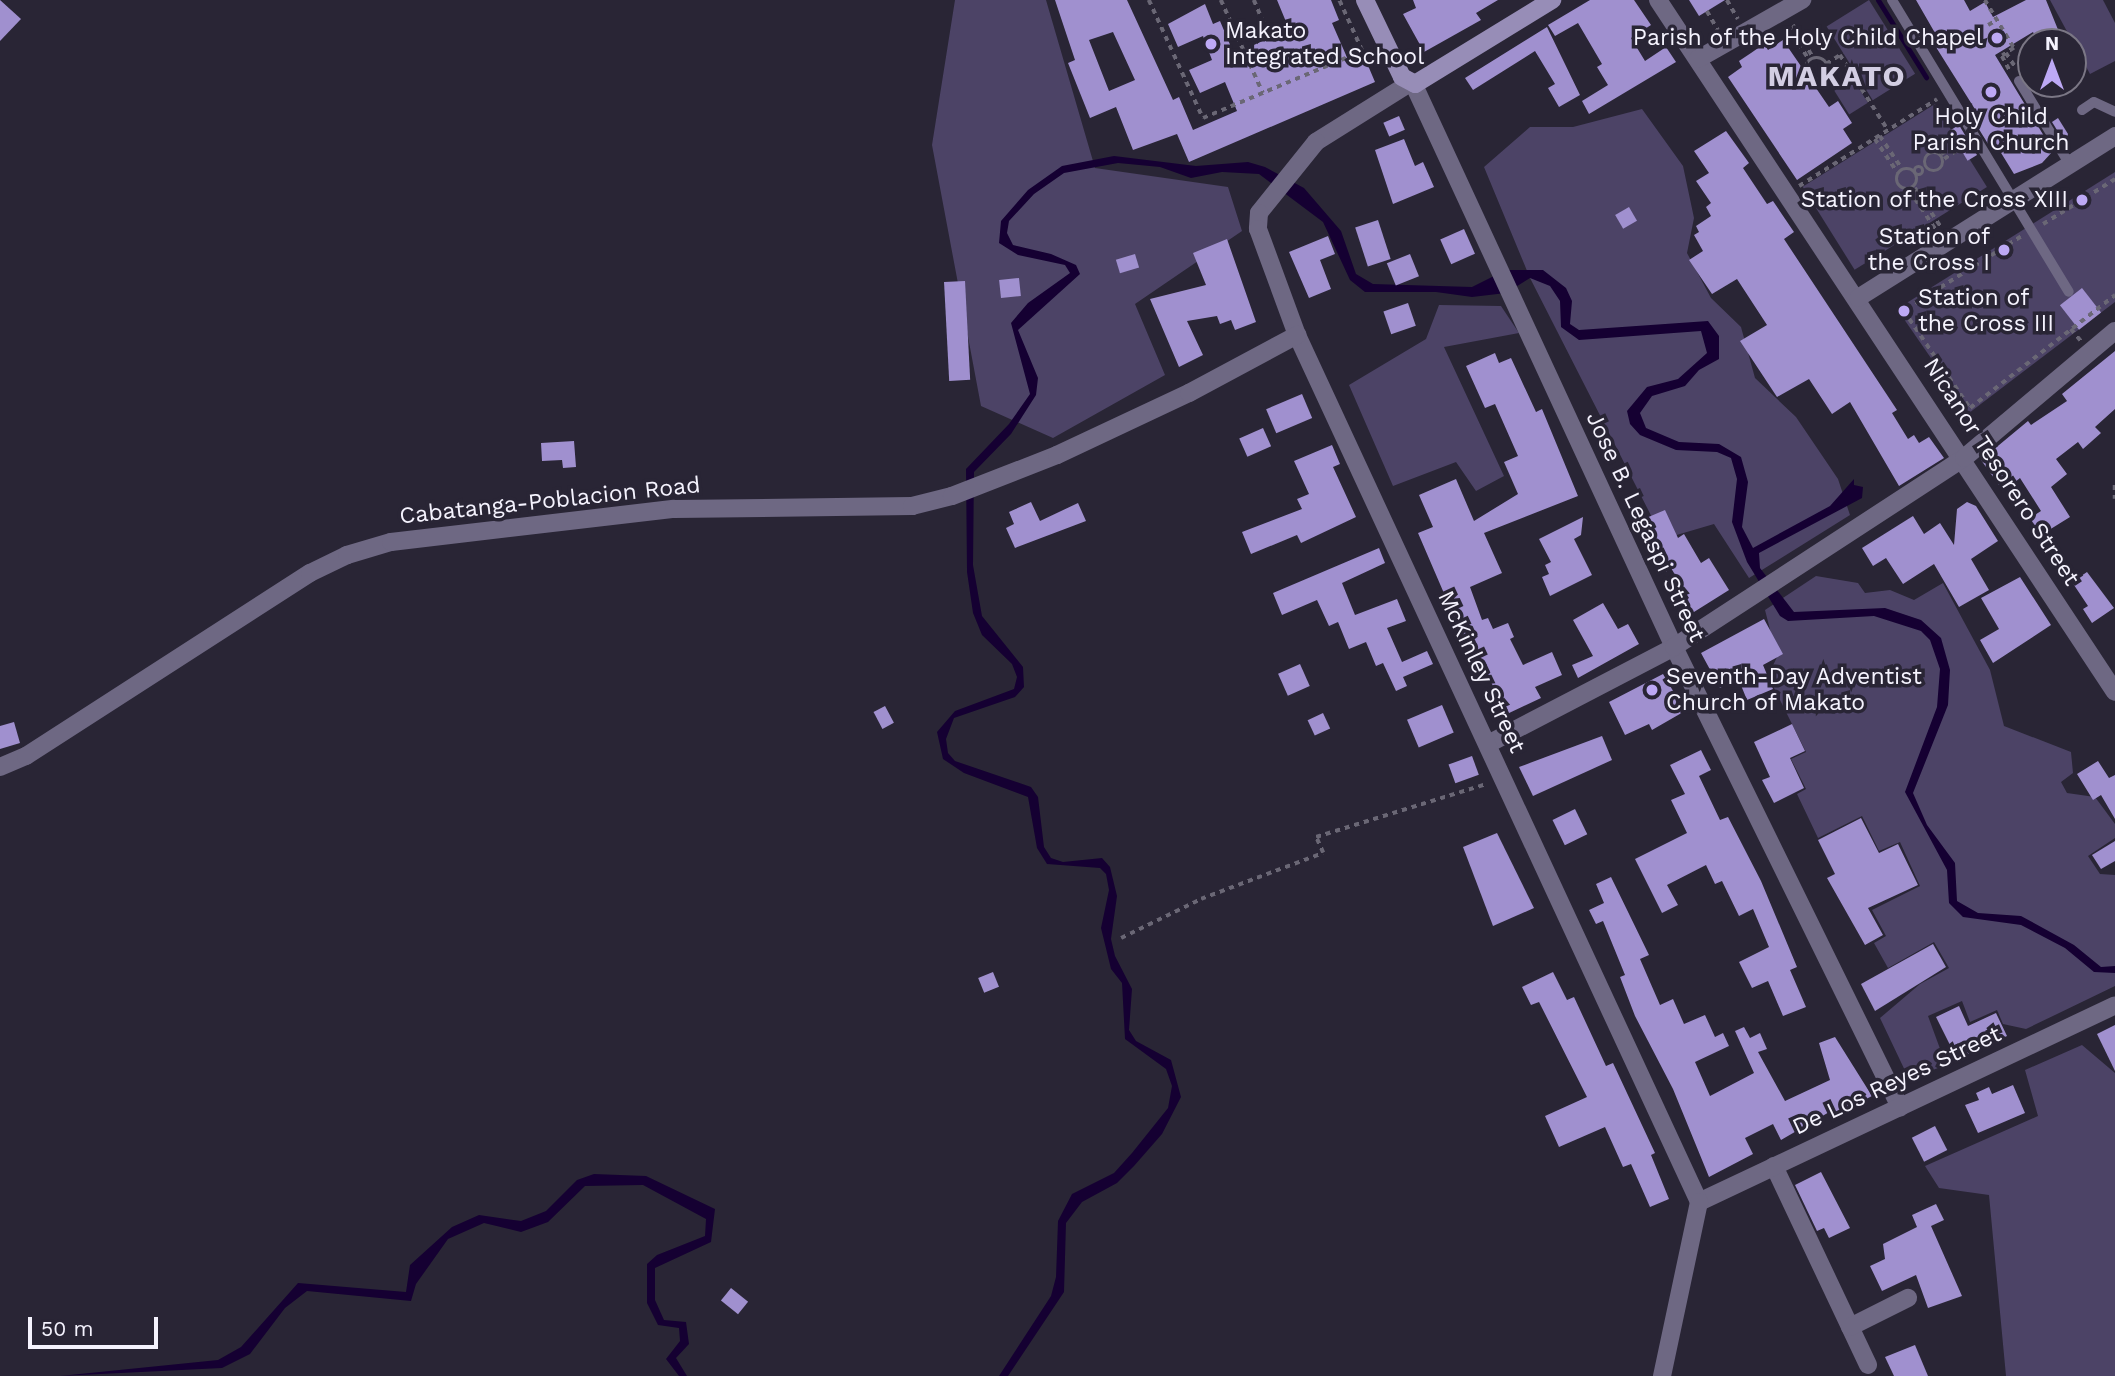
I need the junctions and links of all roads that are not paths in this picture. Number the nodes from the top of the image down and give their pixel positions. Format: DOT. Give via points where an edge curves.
graph roads {
  1 [pos="1365,0"];
  2 [pos="1552,0"];
  3 [pos="1658,0"];
  4 [pos="1802,0"];
  5 [pos="1892,0"];
  6 [pos="1698,60"];
  7 [pos="1411,83"];
  8 [pos="2031,98"];
  9 [pos="2081,110"];
  10 [pos="2115,112"];
  11 [pos="2115,136"];
  12 [pos="2070,164"];
  13 [pos="2014,200"];
  14 [pos="2069,292"];
  15 [pos="1858,298"];
  16 [pos="2115,331"];
  17 [pos="1297,335"];
  18 [pos="1964,458"];
  19 [pos="1674,647"];
  20 [pos="2115,692"];
  21 [pos="1488,744"];
  22 [pos="0,767"];
  23 [pos="2115,1005"];
  24 [pos="1900,1107"];
  25 [pos="1774,1166"];
  26 [pos="1699,1202"];
  27 [pos="1908,1298"];
  28 [pos="1850,1327"];
  29 [pos="1868,1365"];
  30 [pos="1662,1376"];
  1 -- 7 [label="main road" via="1402,77"];
  2 -- 7 [label="main road"];
  3 -- 6 [label="street, Nicanor Tesorero Street"];
  4 -- 6 [label="street"];
  5 -- 13 [label="lane"];
  6 -- 15 [label="street, Nicanor Tesorero Street"];
  7 -- 17 [label="street, McKinley Street" via="1315,142 1259,213 1258,229"];
  7 -- 19 [label="street, Jose B. Legaspi Street"];
  8 -- 12 [label="lane"];
  9 -- 10 [label="lane" via="2094,102"];
  11 -- 12 [label="street"];
  12 -- 13 [label="street"];
  13 -- 14 [label="lane"];
  13 -- 15 [label="street"];
  15 -- 18 [label="street, Nicanor Tesorero Street"];
  16 -- 18 [label="street"];
  17 -- 21 [label="street, McKinley Street"];
  17 -- 22 [label="street, Cabatanga-Poblacion Road" via="1189,393 990,482 912,506 674,509 391,542 347,555 310,573 26,756"];
  18 -- 19 [label="street"];
  18 -- 20 [label="street, Nicanor Tesorero Street"];
  19 -- 21 [label="street"];
  19 -- 24 [label="street, Jose B. Legaspi Street"];
  21 -- 26 [label="street, McKinley Street"];
  23 -- 24 [label="street, De Los Reyes Street"];
  24 -- 25 [label="street, De Los Reyes Street"];
  25 -- 26 [label="street, De Los Reyes Street"];
  25 -- 28 [label="street"];
  26 -- 30 [label="street"];
  27 -- 28 [label="street"];
  28 -- 29 [label="street"];
}
